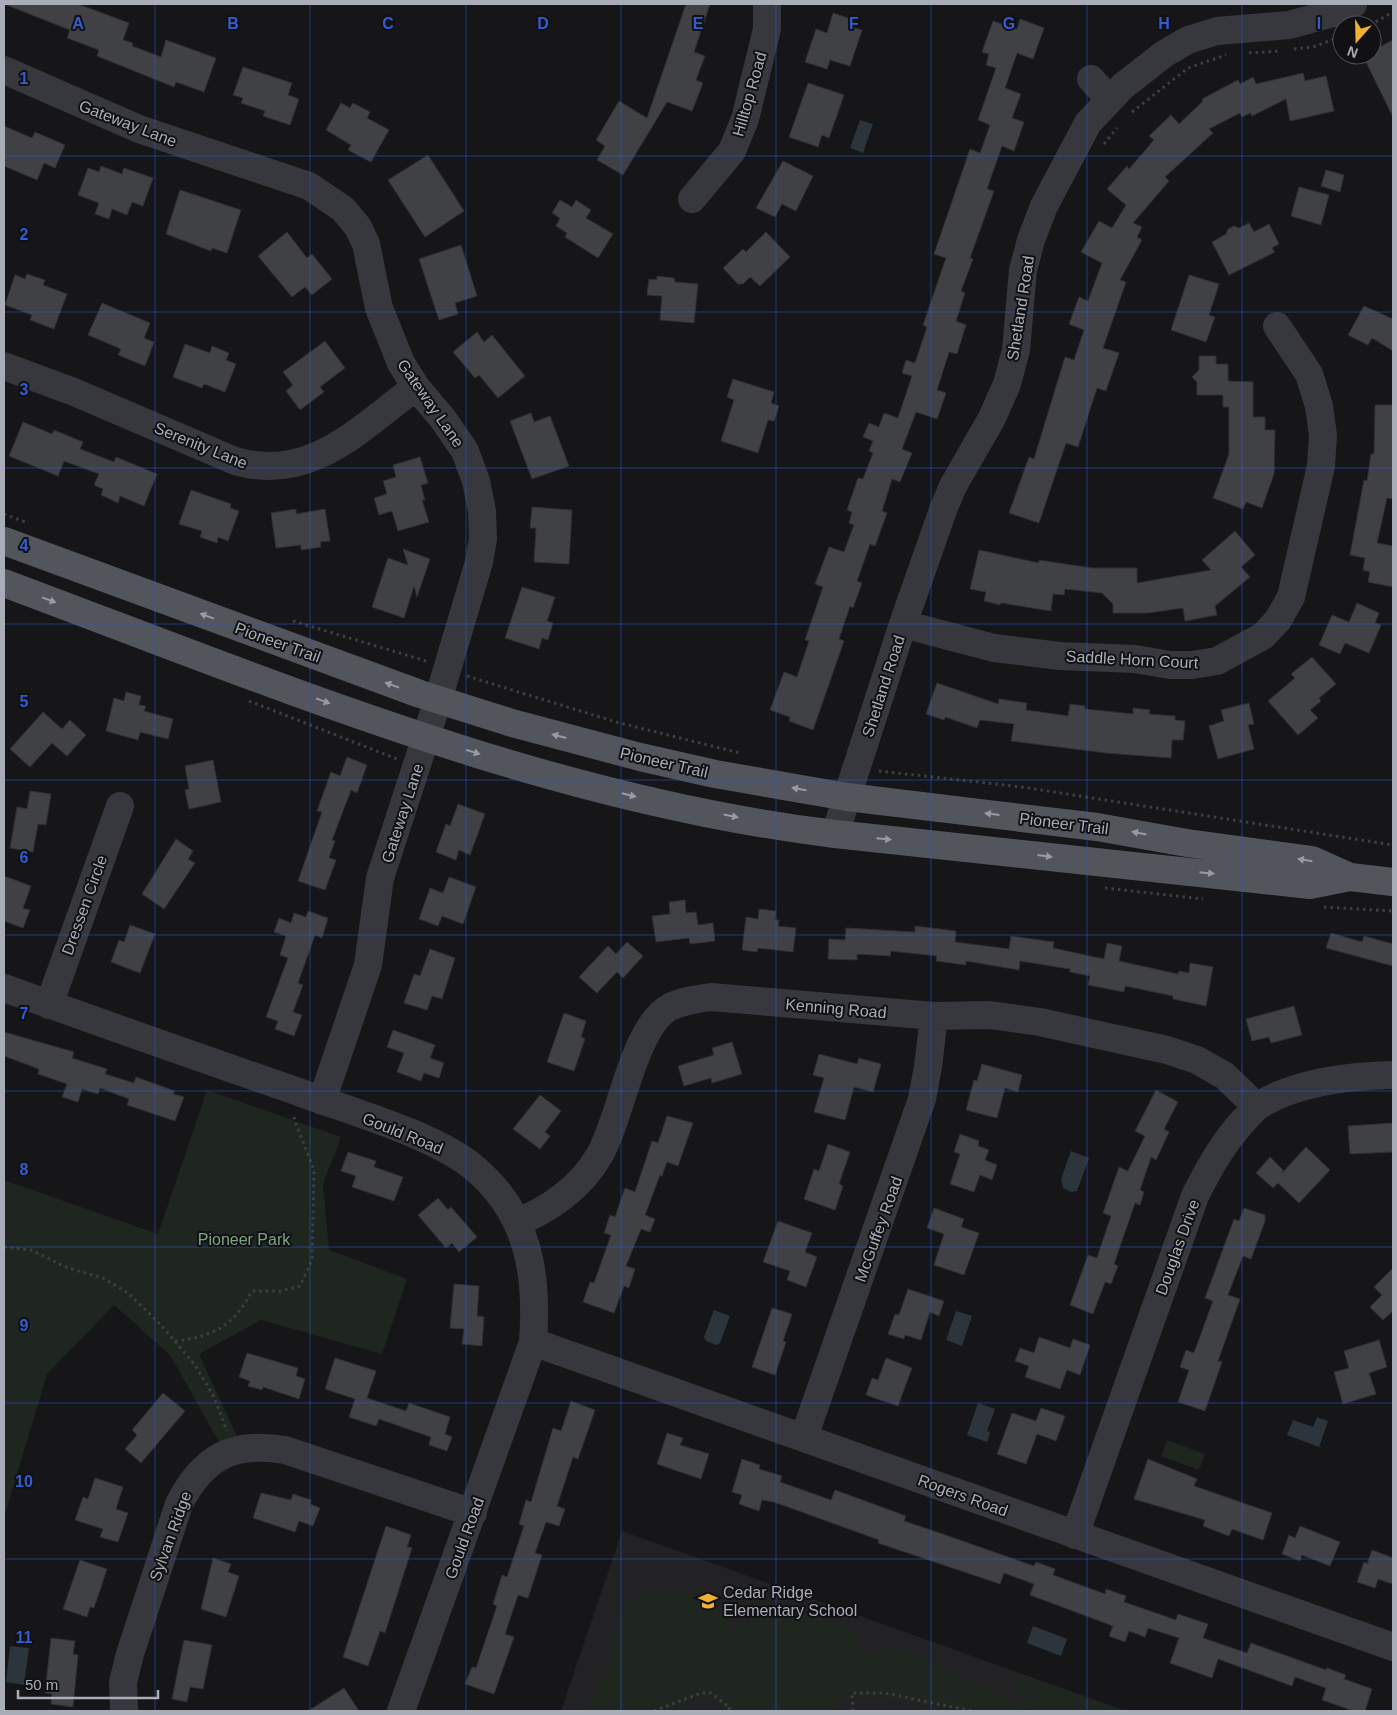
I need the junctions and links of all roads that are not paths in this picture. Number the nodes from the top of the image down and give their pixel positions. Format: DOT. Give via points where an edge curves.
graph roads {
  1 [pos="767,4"];
  2 [pos="1353,4"];
  3 [pos="4,70"];
  4 [pos="1091,79"];
  5 [pos="1118,108"];
  6 [pos="692,200"];
  7 [pos="1277,326"];
  8 [pos="4,366"];
  9 [pos="416,387"];
  10 [pos="4,541"];
  11 [pos="4,583"];
  12 [pos="903,624"];
  13 [pos="438,700"];
  14 [pos="426,738"];
  15 [pos="847,797"];
  16 [pos="120,806"];
  17 [pos="835,834"];
  18 [pos="1350,877"];
  19 [pos="1393,882"];
  20 [pos="4,988"];
  21 [pos="49,1005"];
  22 [pos="934,1016"];
  23 [pos="1393,1075"];
  24 [pos="322,1101"];
  25 [pos="1257,1107"];
  26 [pos="518,1222"];
  27 [pos="534,1342"];
  28 [pos="804,1437"];
  29 [pos="473,1513"];
  30 [pos="1075,1535"];
  31 [pos="1393,1647"];
  32 [pos="124,1711"];
  33 [pos="401,1711"];
  1 -- 6 [label="street, Hilltop Road" via="767,28 745,118 732,151"];
  2 -- 5 [label="street, Shetland Road" via="1289,25 1217,31 1188,40 1164,54"];
  3 -- 9 [label="street, Gateway Lane" via="139,129 309,186 343,208 366,244 388,335"];
  4 -- 5 [label="street"];
  5 -- 12 [label="street, Shetland Road" via="1088,123 1044,206 1023,270 1016,350 1007,384 976,448 953,486"];
  7 -- 12 [label="street, Saddle Horn Court" via="1309,374 1323,434 1321,466 1291,597 1278,620 1263,636 1217,661 1170,665 1134,659 1060,656 1002,649"];
  8 -- 9 [label="street, Serenity Lane" via="256,467 296,465 329,451"];
  9 -- 13 [label="street, Gateway Lane" via="465,450 482,511 483,539 479,562"];
  13 -- 10 [label="main road, Pioneer Trail, one-way"];
  11 -- 14 [label="main road, Pioneer Trail, one-way"];
  12 -- 15 [label="street, Shetland Road"];
  13 -- 14 [label="street, Gateway Lane"];
  15 -- 13 [label="main road, Pioneer Trail, one-way" via="640,757"];
  14 -- 17 [label="main road, Pioneer Trail, one-way" via="632,796 793,829"];
  14 -- 24 [label="street, Gateway Lane" via="380,878 368,965"];
  15 -- 17 [label="street, Shetland Road"];
  18 -- 15 [label="main road, Pioneer Trail, one-way" via="1312,860 1098,827"];
  16 -- 21 [label="street, Dressen Circle"];
  17 -- 18 [label="main road, Pioneer Trail, one-way" via="1310,885"];
  18 -- 19 [label="main road, Pioneer Trail"];
  20 -- 21 [label="street, Gould Road"];
  21 -- 24 [label="street, Gould Road"];
  22 -- 25 [label="street, Kenning Road" via="989,1015 1040,1022 1167,1050 1197,1060 1226,1076"];
  22 -- 26 [label="street, Kenning Road" via="711,998 690,1000 670,1008 653,1022 643,1041 599,1156 562,1198 538,1214"];
  22 -- 28 [label="street, McGuffey Road" via="922,1099"];
  23 -- 25 [label="street, Douglas Drive" via="1330,1080 1295,1090"];
  24 -- 26 [label="street, Gould Road" via="445,1148 474,1168"];
  25 -- 30 [label="street, Douglas Drive" via="1233,1132 1212,1162 1195,1196"];
  26 -- 27 [label="street, Gould Road" via="533,1272"];
  27 -- 28 [label="street, Rogers Road"];
  27 -- 29 [label="street, Gould Road"];
  28 -- 30 [label="street, Rogers Road"];
  29 -- 32 [label="street, Sylvan Ridge" via="285,1450 259,1446 234,1451 210,1462 191,1480 179,1504 130,1654 123,1682"];
  29 -- 33 [label="street, Gould Road"];
  30 -- 31 [label="street, Rogers Road"];
}
